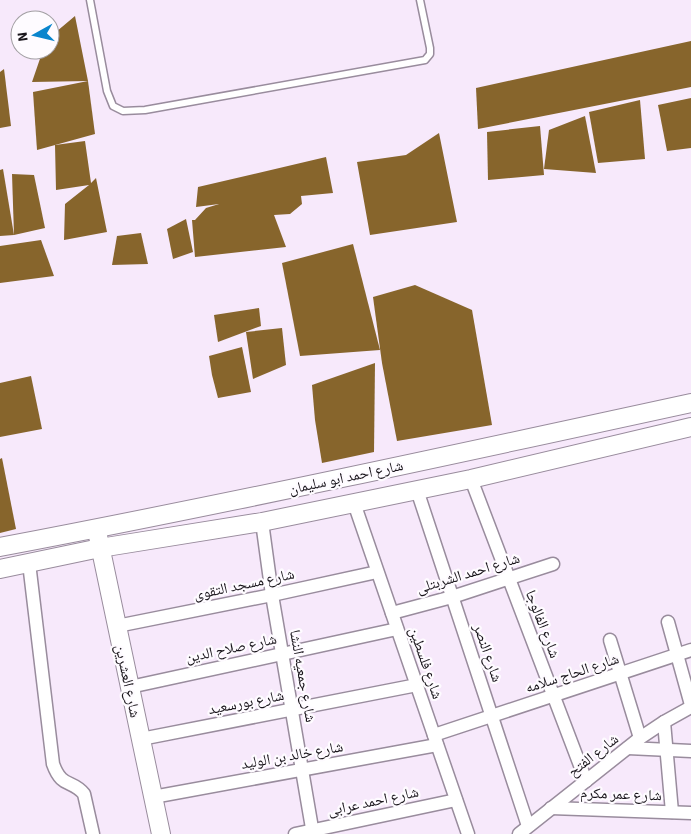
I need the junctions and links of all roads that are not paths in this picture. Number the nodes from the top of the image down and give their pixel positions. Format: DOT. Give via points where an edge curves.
graph roads {
  1 [pos="90,0"];
  2 [pos="420,0"];
  3 [pos="691,403"];
  4 [pos="691,427"];
  5 [pos="500,445"];
  6 [pos="504,472"];
  7 [pos="471,479"];
  8 [pos="416,490"];
  9 [pos="354,503"];
  10 [pos="262,522"];
  11 [pos="96,529"];
  12 [pos="0,547"];
  13 [pos="100,548"];
  14 [pos="29,563"];
  15 [pos="553,564"];
  16 [pos="0,569"];
  17 [pos="378,572"];
  18 [pos="508,578"];
  19 [pos="272,595"];
  20 [pos="452,597"];
  21 [pos="392,613"];
  22 [pos="668,622"];
  23 [pos="116,626"];
  24 [pos="397,629"];
  25 [pos="610,640"];
  26 [pos="691,650"];
  27 [pos="282,653"];
  28 [pos="677,654"];
  29 [pos="620,674"];
  30 [pos="417,685"];
  31 [pos="130,687"];
  32 [pos="553,696"];
  33 [pos="691,706"];
  34 [pos="292,709"];
  35 [pos="492,716"];
  36 [pos="664,722"];
  37 [pos="640,738"];
  38 [pos="141,739"];
  39 [pos="436,740"];
  40 [pos="628,748"];
  41 [pos="666,750"];
  42 [pos="691,751"];
  43 [pos="302,769"];
  44 [pos="586,781"];
  45 [pos="153,797"];
  46 [pos="456,800"];
  47 [pos="550,808"];
  48 [pos="672,812"];
  49 [pos="691,813"];
  50 [pos="524,830"];
  51 [pos="313,832"];
  52 [pos="93,834"];
  53 [pos="161,834"];
  54 [pos="295,834"];
  55 [pos="468,834"];
  1 -- 2 [label="lane" via="107,91 112,106 123,111 145,110 425,60 430,48"];
  3 -- 5 [label="main road, شارع احمد ابو سليمان"];
  4 -- 6 [label="main road, شارع احمد ابو سليمان"];
  5 -- 6 [label="main road"];
  5 -- 11 [label="main road, شارع احمد ابو سليمان"];
  6 -- 7 [label="main road, شارع احمد ابو سليمان"];
  7 -- 8 [label="main road, شارع احمد ابو سليمان"];
  7 -- 18 [label="street, شارع الفالوجا"];
  8 -- 9 [label="main road, شارع احمد ابو سليمان"];
  8 -- 20 [label="street, شارع النصر"];
  9 -- 10 [label="main road, شارع احمد ابو سليمان"];
  9 -- 17 [label="street, شارع فلسطين"];
  10 -- 13 [label="main road, شارع احمد ابو سليمان"];
  10 -- 19 [label="street, شارع جمعيه النشا"];
  11 -- 12 [label="main road, شارع احمد ابو سليمان"];
  11 -- 13 [label="main road, شارع العشرين"];
  13 -- 14 [label="main road, شارع احمد ابو سليمان"];
  13 -- 23 [label="main road, شارع العشرين"];
  14 -- 16 [label="main road, شارع احمد ابو سليمان"];
  14 -- 52 [label="street" via="53,764 65,783 80,788 84,794"];
  15 -- 18 [label="street, شارع احمد الشربتلى"];
  17 -- 19 [label="street, شارع مسجد التقوى"];
  17 -- 21 [label="street, شارع فلسطين"];
  18 -- 20 [label="street, شارع احمد الشربتلى"];
  18 -- 32 [label="street, شارع الفالوجا"];
  19 -- 23 [label="street, شارع مسجد التقوى"];
  19 -- 27 [label="street, شارع جمعيه النشا"];
  20 -- 21 [label="street, شارع احمد الشربتلى"];
  20 -- 35 [label="street, شارع النصر"];
  21 -- 24 [label="street, شارع فلسطين"];
  22 -- 28 [label="street"];
  23 -- 31 [label="main road, شارع العشرين"];
  24 -- 27 [label="street, شارع صلاح الدين"];
  24 -- 30 [label="street, شارع فلسطين"];
  25 -- 29 [label="street"];
  26 -- 28 [label="street, شارع الحاج سلامه"];
  27 -- 31 [label="street, شارع صلاح الدين"];
  27 -- 34 [label="street, شارع جمعيه النشا"];
  28 -- 29 [label="street, شارع الحاج سلامه"];
  28 -- 33 [label="street"];
  29 -- 32 [label="street, شارع الحاج سلامه"];
  29 -- 37 [label="street"];
  30 -- 34 [label="street, شارع بورسعيد"];
  30 -- 39 [label="street, شارع فلسطين"];
  31 -- 38 [label="main road, شارع العشرين"];
  32 -- 35 [label="street, شارع الحاج سلامه"];
  32 -- 44 [label="street, شارع الفالوجا"];
  33 -- 36 [label="street, شارع الفتح"];
  34 -- 38 [label="street, شارع بورسعيد"];
  34 -- 43 [label="street, شارع جمعيه النشا"];
  35 -- 39 [label="street, شارع الحاج سلامه"];
  35 -- 50 [label="street, شارع النصر"];
  36 -- 37 [label="street, شارع الفتح"];
  36 -- 41 [label="street"];
  37 -- 40 [label="street, شارع الفتح"];
  38 -- 45 [label="main road, شارع العشرين"];
  39 -- 43 [label="street, شارع خالد بن الوليد"];
  39 -- 46 [label="street, شارع فلسطين"];
  40 -- 41 [label="street"];
  40 -- 44 [label="street, شارع الفتح"];
  41 -- 42 [label="street"];
  41 -- 48 [label="street"];
  43 -- 45 [label="street, شارع خالد بن الوليد"];
  43 -- 51 [label="street, شارع جمعيه النشا"];
  44 -- 47 [label="street, شارع الفتح"];
  45 -- 53 [label="main road, شارع العشرين"];
  46 -- 51 [label="street, شارع احمد عرابى"];
  46 -- 55 [label="street, شارع فلسطين"];
  47 -- 48 [label="street, شارع عمر مكرم"];
  47 -- 50 [label="street, شارع الفتح"];
  48 -- 49 [label="street, شارع عمر مكرم"];
  51 -- 54 [label="street, شارع احمد عرابى"];
}
